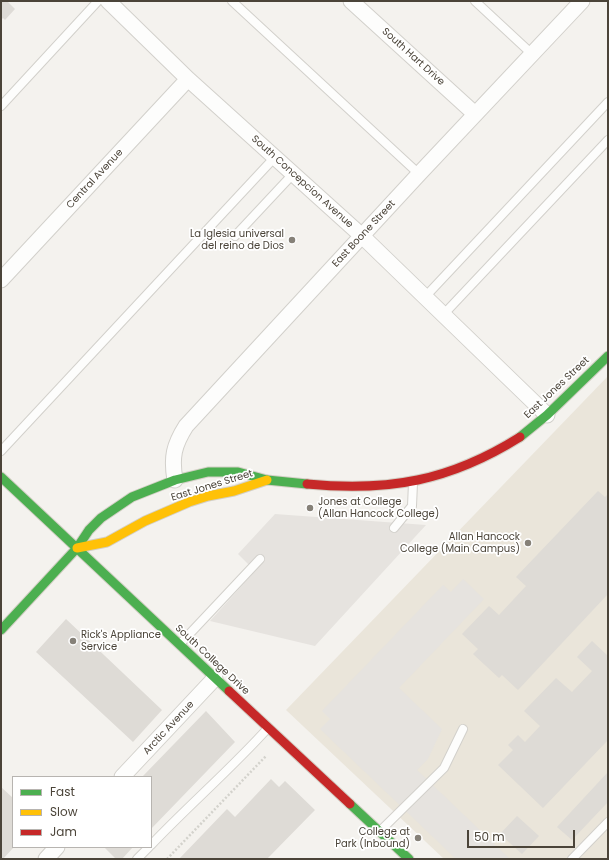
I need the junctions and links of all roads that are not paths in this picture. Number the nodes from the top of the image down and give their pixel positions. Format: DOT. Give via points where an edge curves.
graph roads {
  1 [pos="98,1"];
  2 [pos="108,1"];
  3 [pos="232,1"];
  4 [pos="351,1"];
  5 [pos="475,1"];
  6 [pos="582,1"];
  7 [pos="532,54"];
  8 [pos="188,79"];
  9 [pos="608,102"];
  10 [pos="1,106"];
  11 [pos="475,114"];
  12 [pos="608,140"];
  13 [pos="275,157"];
  14 [pos="293,174"];
  15 [pos="419,174"];
  16 [pos="235,236"];
  17 [pos="362,236"];
  18 [pos="1,280"];
  19 [pos="425,297"];
  20 [pos="443,315"];
  21 [pos="608,356"];
  22 [pos="547,415"];
  23 [pos="1,451"];
  24 [pos="1,477"];
  25 [pos="175,480"];
  26 [pos="267,480"];
  27 [pos="413,482"];
  28 [pos="394,528"];
  29 [pos="77,548"];
  30 [pos="260,559"];
  31 [pos="1,630"];
  32 [pos="180,645"];
  33 [pos="215,678"];
  34 [pos="269,728"];
  35 [pos="463,729"];
  36 [pos="123,776"];
  37 [pos="608,822"];
  38 [pos="379,832"];
  39 [pos="152,844"];
  40 [pos="56,848"];
  41 [pos="148,848"];
  42 [pos="46,859"];
  43 [pos="137,859"];
  44 [pos="409,859"];
  45 [pos="572,859"];
  1 -- 10 [label="lane"];
  2 -- 8 [label="street, South Concepcion Avenue"];
  3 -- 15 [label="lane"];
  4 -- 11 [label="street, South Hart Drive"];
  5 -- 7 [label="lane"];
  6 -- 7 [label="street, East Boone Street"];
  7 -- 11 [label="street, East Boone Street"];
  8 -- 13 [label="street, South Concepcion Avenue"];
  8 -- 18 [label="street, Central Avenue"];
  9 -- 19 [label="lane"];
  11 -- 15 [label="street, East Boone Street"];
  12 -- 20 [label="lane"];
  13 -- 14 [label="street, South Concepcion Avenue"];
  13 -- 23 [label="lane"];
  14 -- 16 [label="lane"];
  14 -- 17 [label="street, South Concepcion Avenue"];
  15 -- 17 [label="street, East Boone Street"];
  17 -- 19 [label="street, South Concepcion Avenue"];
  17 -- 25 [label="street, East Boone Street" via="186,426 175,446 172,458"];
  19 -- 20 [label="street, South Concepcion Avenue"];
  20 -- 22 [label="street, South Concepcion Avenue"];
  21 -- 22 [label="street, East Jones Street"];
  22 -- 27 [label="street, East Jones Street" via="497,451 447,472"];
  24 -- 29 [label="street, South College Drive"];
  25 -- 26 [label="street, East Jones Street" via="208,472 238,472"];
  25 -- 29 [label="street, East Jones Street" via="132,497 100,518"];
  26 -- 27 [label="street, East Jones Street" via="356,487"];
  26 -- 29 [label="street, East Jones Street" via="189,502 145,521 107,542"];
  27 -- 28 [label="lane" via="412,506"];
  29 -- 31 [label="street"];
  29 -- 32 [label="street, South College Drive"];
  30 -- 32 [label="lane"];
  32 -- 33 [label="street, South College Drive"];
  33 -- 34 [label="street, South College Drive"];
  33 -- 36 [label="street, Arctic Avenue"];
  34 -- 38 [label="street, South College Drive"];
  34 -- 39 [label="lane"];
  35 -- 38 [label="lane" via="444,768"];
  37 -- 45 [label="lane"];
  38 -- 44 [label="street, South College Drive"];
  40 -- 42 [label="street"];
  41 -- 43 [label="lane"];
}
